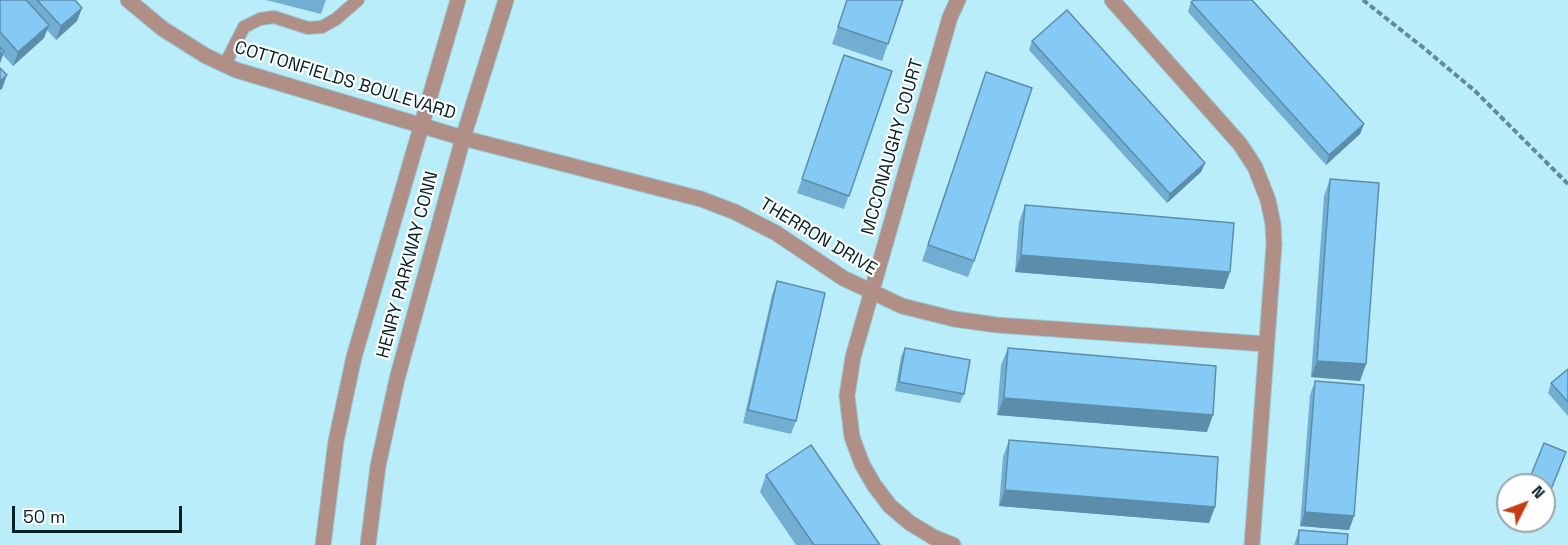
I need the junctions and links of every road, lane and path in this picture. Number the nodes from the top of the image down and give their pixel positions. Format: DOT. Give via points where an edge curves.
graph roads {
  1 [pos="128,0"];
  2 [pos="358,0"];
  3 [pos="458,0"];
  4 [pos="506,0"];
  5 [pos="958,0"];
  6 [pos="1112,0"];
  7 [pos="1363,0"];
  8 [pos="225,64"];
  9 [pos="421,125"];
  10 [pos="463,138"];
  11 [pos="1568,184"];
  12 [pos="872,292"];
  13 [pos="1266,344"];
  14 [pos="323,545"];
  15 [pos="368,545"];
  16 [pos="953,545"];
  17 [pos="1252,545"];
  1 -- 8 [label="street, COTTONFIELDS BOULEVARD" via="163,29"];
  2 -- 8 [label="lane" via="322,27 308,28 274,17 260,19 244,27"];
  3 -- 9 [label="street, HENRY PARKWAY CONN"];
  4 -- 10 [label="street, HENRY PARKWAY CONN"];
  5 -- 12 [label="street, MCCONAUGHY COURT"];
  6 -- 13 [label="street" via="1240,144 1258,174 1268,200 1273,233"];
  7 -- 11 [label="path" via="1475,91"];
  8 -- 9 [label="street, COTTONFIELDS BOULEVARD"];
  9 -- 10 [label="street, COTTONFIELDS BOULEVARD"];
  9 -- 14 [label="street, HENRY PARKWAY CONN" via="354,357 336,441"];
  10 -- 12 [label="street, THERRON DRIVE" via="718,205 754,221"];
  10 -- 15 [label="street, HENRY PARKWAY CONN" via="397,379 378,466"];
  12 -- 13 [label="street, THERRON DRIVE" via="902,306 972,322"];
  12 -- 16 [label="street, MCCONAUGHY COURT" via="848,382 848,411 856,450 867,474 890,506 921,530"];
  13 -- 17 [label="street"];
}
